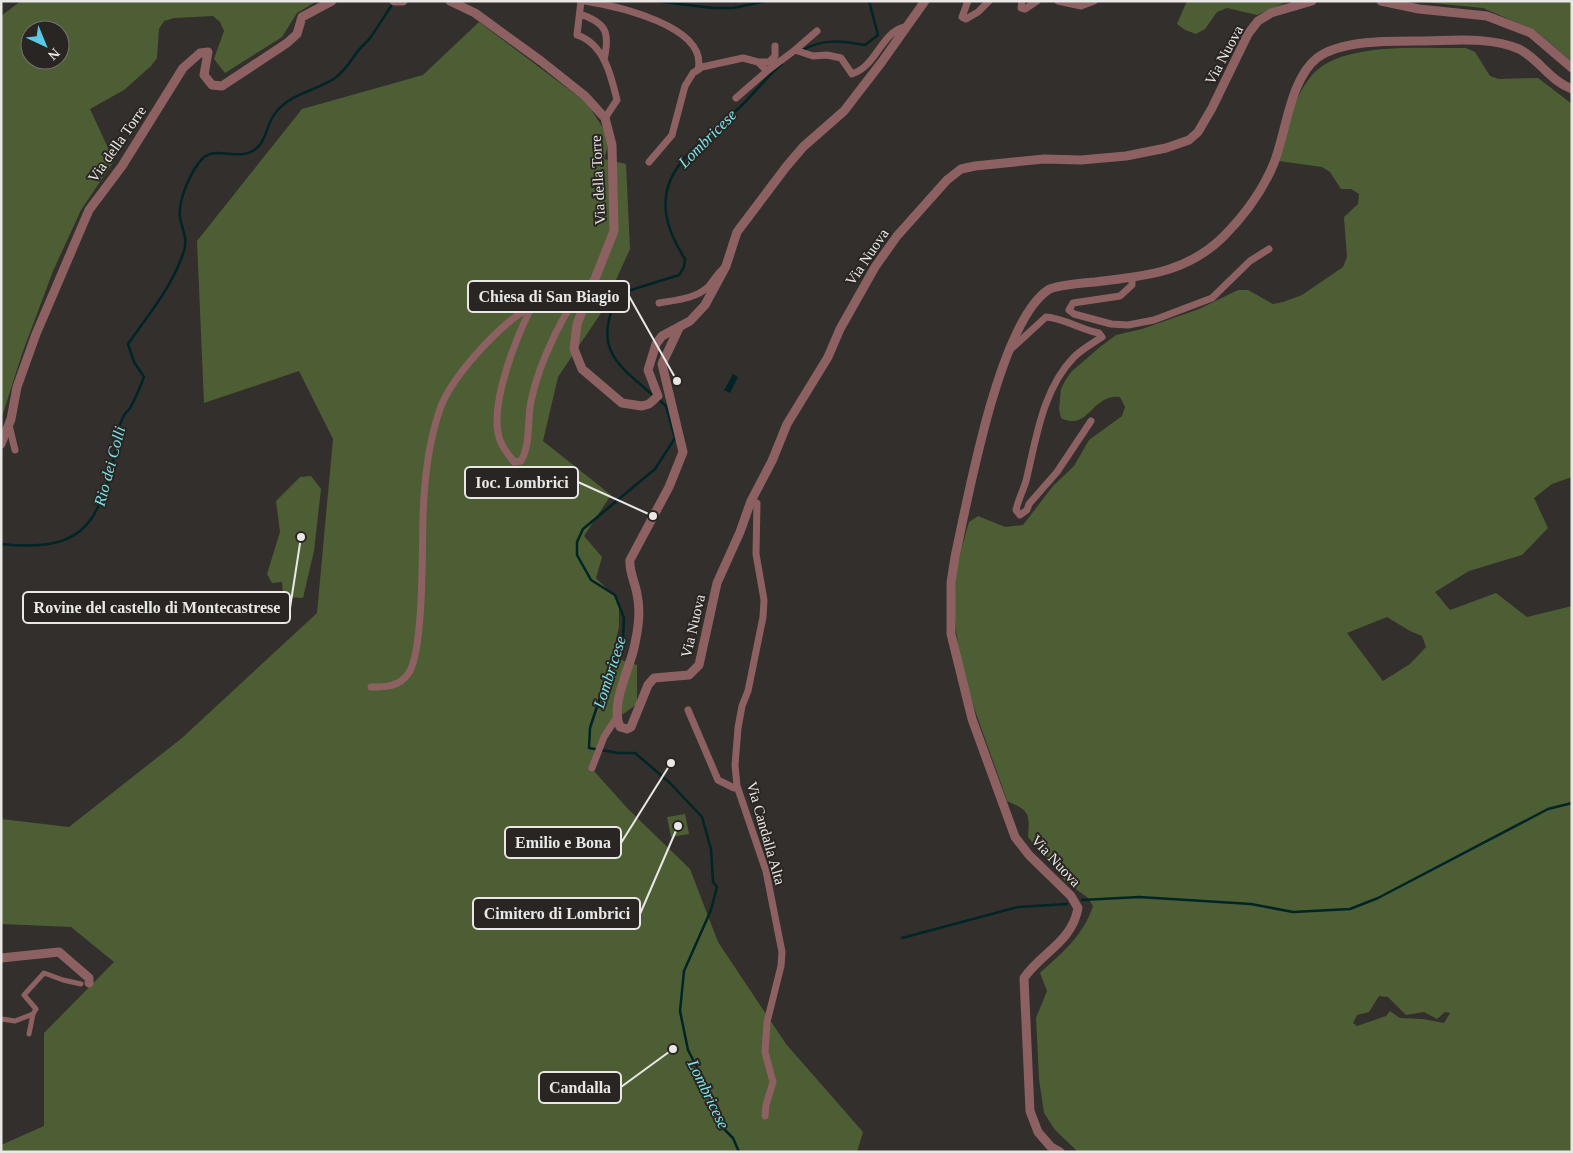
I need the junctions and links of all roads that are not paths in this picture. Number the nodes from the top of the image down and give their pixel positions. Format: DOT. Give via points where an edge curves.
graph roads {
  1 [pos="332,1"];
  2 [pos="450,1"];
  3 [pos="581,1"];
  4 [pos="585,1"];
  5 [pos="925,1"];
  6 [pos="968,1"];
  7 [pos="989,1"];
  8 [pos="1022,1"];
  9 [pos="1037,1"];
  10 [pos="1058,1"];
  11 [pos="1094,1"];
  12 [pos="1312,1"];
  13 [pos="1381,1"];
  14 [pos="580,14"];
  15 [pos="905,26"];
  16 [pos="817,31"];
  17 [pos="775,46"];
  18 [pos="795,50"];
  19 [pos="604,60"];
  20 [pos="758,62"];
  21 [pos="1572,68"];
  22 [pos="698,70"];
  23 [pos="767,71"];
  24 [pos="1572,89"];
  25 [pos="736,98"];
  26 [pos="606,118"];
  27 [pos="649,162"];
  28 [pos="1269,249"];
  29 [pos="726,266"];
  30 [pos="1132,278"];
  31 [pos="594,280"];
  32 [pos="659,303"];
  33 [pos="680,326"];
  34 [pos="1006,355"];
  35 [pos="1091,421"];
  36 [pos="9,425"];
  37 [pos="1,444"];
  38 [pos="15,450"];
  39 [pos="751,501"];
  40 [pos="371,687"];
  41 [pos="688,710"];
  42 [pos="617,717"];
  43 [pos="592,768"];
  44 [pos="738,786"];
  45 [pos="1,958"];
  46 [pos="85,983"];
  47 [pos="34,1014"];
  48 [pos="1,1019"];
  49 [pos="29,1034"];
  50 [pos="765,1116"];
  51 [pos="1060,1152"];
  1 -- 36 [label="street, Via della Torre" via="302,17 297,34 287,44 222,86 212,85 204,75 208,52 200,53 184,68 129,156 89,210 36,334 17,387"];
  2 -- 26 [label="street, Via della Torre" via="474,13 541,61 585,96"];
  3 -- 14 [label="street"];
  4 -- 22 [label="street" via="667,24 683,34 698,53"];
  5 -- 15 [label="street"];
  6 -- 7 [label="street" via="962,16 966,19"];
  8 -- 9 [label="street" via="1021,8 1025,9"];
  10 -- 11 [label="street" via="1080,6"];
  12 -- 39 [label="street, Via Nuova" via="1272,13 1258,21 1248,34 1212,108 1198,132 1189,140 1126,156 975,166 961,169 947,180 897,236 858,294 828,357 787,424"];
  13 -- 21 [label="street" via="1419,9 1487,16 1531,33"];
  14 -- 19 [label="street" via="577,35 588,39"];
  14 -- 19 [label="street" via="604,27 607,38"];
  15 -- 18 [label="street" via="894,29 863,71 852,74 841,58 812,56"];
  15 -- 29 [label="street" via="844,111 786,166 737,232"];
  16 -- 18 [label="street"];
  17 -- 20 [label="street" via="775,56 769,62"];
  18 -- 23 [label="street"];
  19 -- 26 [label="street" via="618,100"];
  20 -- 22 [label="street" via="743,58"];
  20 -- 23 [label="street"];
  22 -- 27 [label="street" via="685,86 672,135"];
  23 -- 25 [label="street"];
  24 -- 30 [label="street, Via Nuova" via="1519,49 1500,43 1403,41 1343,46 1330,51 1315,59 1300,80 1274,162 1260,192 1222,238 1186,263 1150,276"];
  26 -- 31 [label="street, Via della Torre" via="612,145 614,232"];
  28 -- 30 [label="street" via="1250,262 1212,298 1154,320 1128,325 1111,324 1070,310 1072,303 1120,296 1132,285"];
  29 -- 32 [label="street" via="709,286 697,294"];
  29 -- 33 [label="street" via="705,305 690,321"];
  30 -- 34 [label="street, Via Nuova" via="1049,289 1028,310"];
  31 -- 33 [label="street, Via della Torre" via="577,324 574,349 582,369 622,403 634,407 649,404 658,396 648,370 652,351 662,336"];
  31 -- 40 [label="street" via="585,286 554,335 531,402 521,461 514,462 505,450 498,432 497,414 504,379 529,312 526,310 516,316 450,387 439,411 430,446 423,515 418,637 413,661 409,674 396,685"];
  33 -- 42 [label="street" via="662,364 683,452 669,487 630,560 639,616"];
  34 -- 35 [label="street" via="1025,334 1046,318 1057,318 1083,330 1099,333 1102,337 1074,357 1051,394 1036,432 1018,501 1016,510 1020,515 1057,472"];
  34 -- 51 [label="street, Via Nuova" via="955,558 951,583 951,634 972,719 1016,837 1029,855 1071,896 1078,908 1076,922 1060,944 1024,978 1030,1110 1038,1132"];
  36 -- 37 [label="street, Via della Torre"];
  36 -- 38 [label="street"];
  39 -- 42 [label="street, Via Nuova" via="717,584 699,665 689,675 654,678 648,685 634,722 627,729 620,727"];
  39 -- 44 [label="street, Via Candalla Alta" via="757,503 756,554 764,617 738,728 734,765"];
  41 -- 44 [label="street" via="718,780 734,788"];
  42 -- 43 [label="street" via="604,737"];
  44 -- 50 [label="street, Via Candalla Alta" via="766,871 782,952 766,1022 765,1052 773,1082"];
  45 -- 46 [label="street" via="60,952 89,978"];
  46 -- 47 [label="street" via="44,973 24,995 36,1009"];
  47 -- 48 [label="street" via="15,1021"];
  47 -- 49 [label="street"];
}
